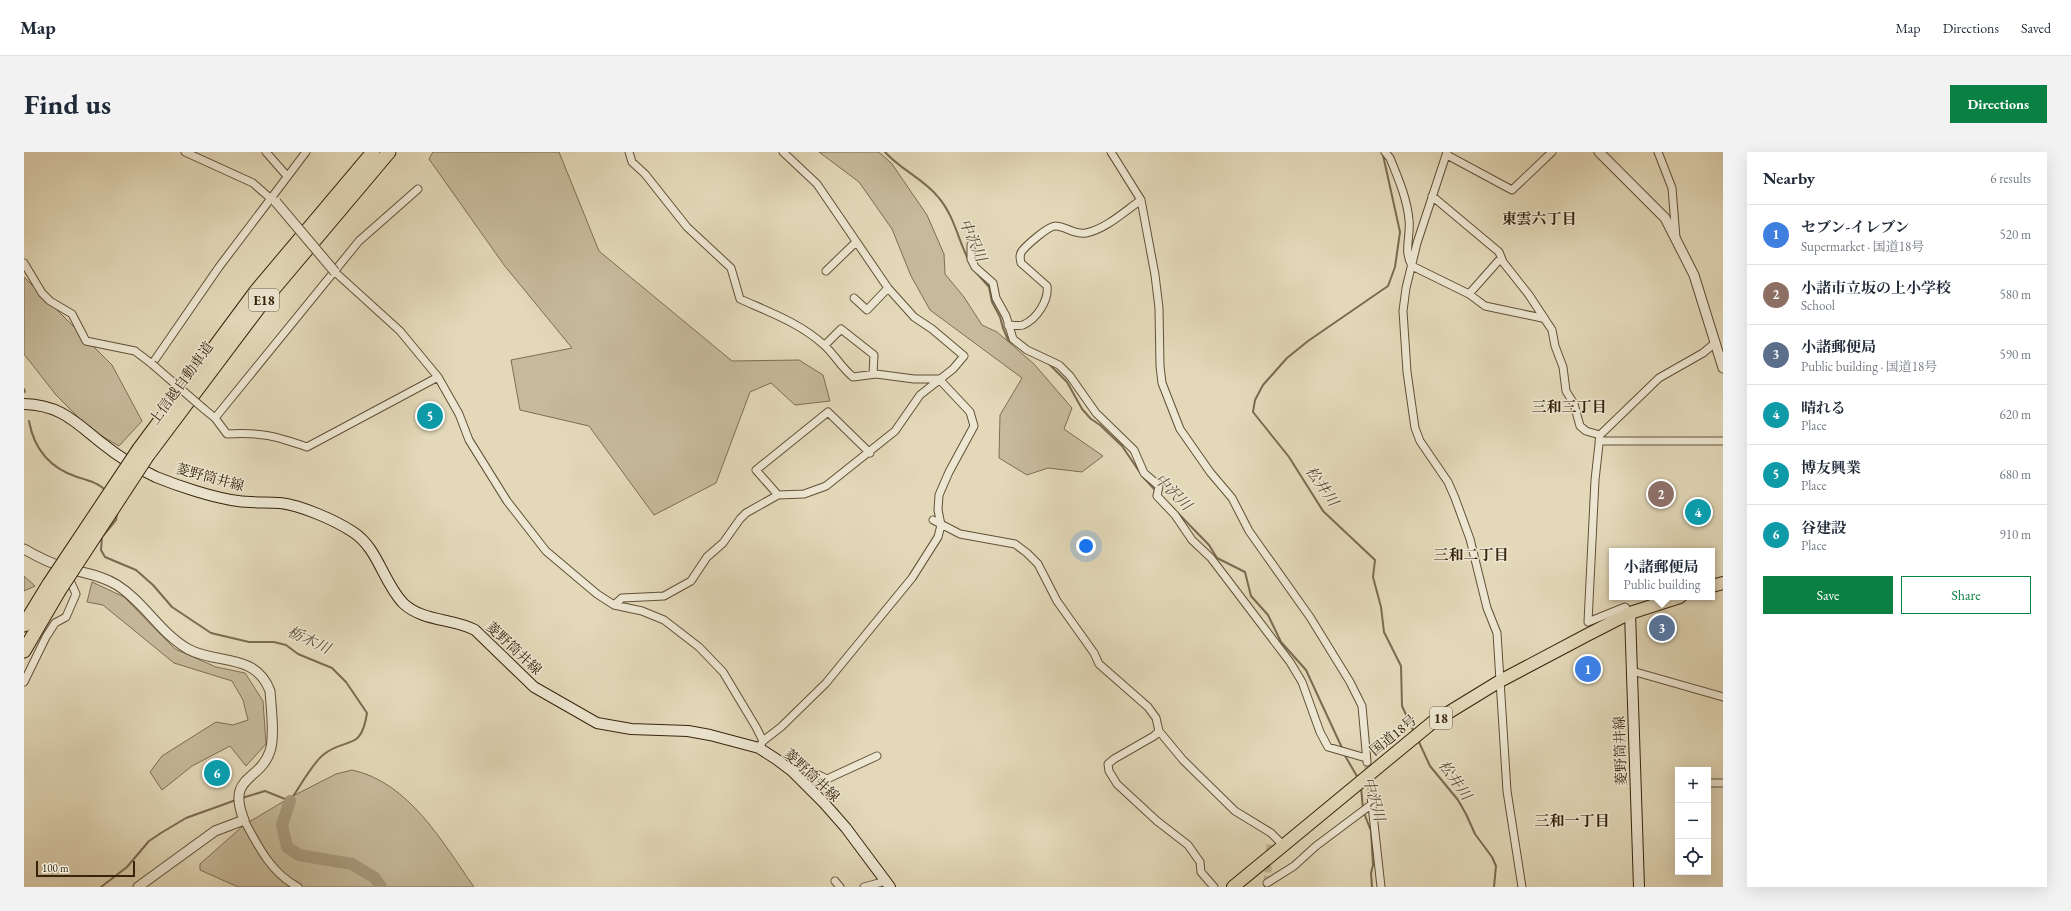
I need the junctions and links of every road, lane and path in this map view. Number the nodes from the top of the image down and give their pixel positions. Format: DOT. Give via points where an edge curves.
graph roads {
  1 [pos="185,152"];
  2 [pos="266,152"];
  3 [pos="306,152"];
  4 [pos="373,152"];
  5 [pos="389,152"];
  6 [pos="629,152"];
  7 [pos="783,152"];
  8 [pos="1111,152"];
  9 [pos="1385,152"];
  10 [pos="1552,152"];
  11 [pos="1599,152"];
  12 [pos="1658,152"];
  13 [pos="1447,153"];
  14 [pos="287,176"];
  15 [pos="418,189"];
  16 [pos="1432,196"];
  17 [pos="273,200"];
  18 [pos="1141,200"];
  19 [pos="1676,238"];
  20 [pos="856,242"];
  21 [pos="971,245"];
  22 [pos="1501,258"];
  23 [pos="24,263"];
  24 [pos="1412,266"];
  25 [pos="826,271"];
  26 [pos="335,272"];
  27 [pos="888,288"];
  28 [pos="1469,294"];
  29 [pos="854,298"];
  30 [pos="1542,318"];
  31 [pos="1008,325"];
  32 [pos="1716,342"];
  33 [pos="824,345"];
  34 [pos="1720,354"];
  35 [pos="152,364"];
  36 [pos="1723,368"];
  37 [pos="873,374"];
  38 [pos="438,377"];
  39 [pos="939,379"];
  40 [pos="24,404"];
  41 [pos="215,418"];
  42 [pos="1599,438"];
  43 [pos="1723,441"];
  44 [pos="143,452"];
  45 [pos="870,453"];
  46 [pos="778,495"];
  47 [pos="933,520"];
  48 [pos="941,525"];
  49 [pos="24,549"];
  50 [pos="65,568"];
  51 [pos="54,588"];
  52 [pos="1671,600"];
  53 [pos="614,605"];
  54 [pos="1630,613"];
  55 [pos="24,625"];
  56 [pos="24,651"];
  57 [pos="1632,671"];
  58 [pos="1500,681"];
  59 [pos="24,682"];
  60 [pos="1723,698"];
  61 [pos="1159,731"];
  62 [pos="761,744"];
  63 [pos="877,756"];
  64 [pos="789,769"];
  65 [pos="1711,783"];
  66 [pos="1723,783"];
  67 [pos="244,820"];
  68 [pos="1271,833"];
  69 [pos="1270,843"];
  70 [pos="1283,845"];
  71 [pos="1267,882"];
  72 [pos="888,884"];
  73 [pos="138,887"];
  74 [pos="298,887"];
  75 [pos="864,887"];
  76 [pos="1214,887"];
  77 [pos="1233,887"];
  78 [pos="1381,887"];
  79 [pos="1522,887"];
  80 [pos="1639,887"];
  1 -- 17 [label="street" via="253,183"];
  2 -- 14 [label="street"];
  3 -- 14 [label="street"];
  4 -- 44 [label="highway, 上信越自動車道 / E18" via="256,291"];
  5 -- 44 [label="highway, 上信越自動車道 / E18" via="266,298 188,400"];
  6 -- 33 [label="street" via="632,162 687,227 731,268 740,299 799,326"];
  7 -- 20 [label="street" via="817,184"];
  8 -- 18 [label="street"];
  9 -- 24 [label="street" via="1390,158 1406,201 1410,222 1408,258"];
  10 -- 13 [label="street" via="1512,190"];
  11 -- 19 [label="street" via="1665,218"];
  12 -- 19 [label="street" via="1672,188"];
  13 -- 16 [label="street"];
  14 -- 17 [label="street"];
  15 -- 26 [label="street" via="359,241"];
  16 -- 22 [label="street" via="1499,252"];
  16 -- 24 [label="street"];
  17 -- 26 [label="street, bridge"];
  17 -- 35 [label="street" via="219,267"];
  18 -- 31 [label="street" via="1096,230 1079,234 1055,226 1030,243 1022,251 1021,263 1046,286 1046,298 1030,321 1022,325"];
  18 -- 31 [label="street" via="1158,302 1162,382 1180,429 1232,498 1249,531 1310,617 1350,682 1362,706 1366,760 1328,747 1302,682 1290,662 1211,558 1192,540 1175,515 1157,496 1159,486 1144,473 1134,450 1096,413 1070,376 1052,361 1019,345 1013,339"];
  19 -- 32 [label="street" via="1694,275"];
  20 -- 25 [label="street"];
  20 -- 27 [label="street"];
  21 -- 31 [label="street" via="971,259 975,267 993,283 996,298"];
  22 -- 28 [label="street"];
  22 -- 30 [label="street" via="1529,295"];
  23 -- 35 [label="street" via="42,293 72,314 86,341 135,351"];
  24 -- 28 [label="street"];
  24 -- 58 [label="street" via="1403,311 1406,372 1412,414 1420,441 1448,482 1470,539 1486,608 1498,633"];
  26 -- 38 [label="street" via="400,330"];
  26 -- 41 [label="street"];
  27 -- 29 [label="street" via="867,310"];
  27 -- 39 [label="street" via="914,317 964,356 953,369"];
  28 -- 30 [label="street" via="1489,308"];
  30 -- 42 [label="street" via="1552,330 1563,367 1566,391 1574,404 1580,426"];
  32 -- 34 [label="street"];
  32 -- 42 [label="street" via="1659,378"];
  33 -- 37 [label="street" via="843,369 853,377"];
  33 -- 37 [label="street" via="841,329 874,354"];
  34 -- 36 [label="street"];
  35 -- 41 [label="street, bridge"];
  37 -- 39 [label="street"];
  38 -- 41 [label="street" via="307,448 270,434 227,434"];
  38 -- 53 [label="street" via="459,414 469,440 516,514 546,552 581,582"];
  39 -- 45 [label="street" via="920,395 895,431"];
  39 -- 48 [label="street" via="970,412 974,426 939,495"];
  40 -- 62 [label="main road, 菱野筒井線" via="38,404 60,411 132,465 157,477 236,501 281,503 303,508 353,532 369,547 403,603 415,612 446,622 465,624 475,630 534,687 596,723 632,729 688,731"];
  42 -- 43 [label="street"];
  42 -- 54 [label="street" via="1588,622 1625,607"];
  44 -- 51 [label="highway, 上信越自動車道 / E18, bridge"];
  45 -- 46 [label="street" via="826,486 804,494"];
  45 -- 46 [label="street" via="828,412 756,470"];
  46 -- 53 [label="street" via="746,513 723,543 707,557 691,581 664,596 622,598"];
  47 -- 48 [label="street"];
  48 -- 61 [label="street" via="960,534 1014,544 1027,553 1038,564 1057,600 1100,664 1148,707 1156,718"];
  48 -- 62 [label="street" via="938,537 912,578 834,674"];
  49 -- 50 [label="street"];
  50 -- 59 [label="street" via="76,594 66,617 55,622 46,637"];
  50 -- 67 [label="street" via="82,571 118,585 163,630 188,649 236,661 252,668 267,683 272,711 271,749 267,760 242,785 239,794"];
  51 -- 55 [label="highway, 上信越自動車道 / E18"];
  51 -- 56 [label="highway, 上信越自動車道 / E18"];
  52 -- 54 [label="highway, 国道18号 / 18"];
  53 -- 62 [label="street" via="642,611 664,620 699,648 723,672 756,727"];
  54 -- 57 [label="main road, 菱野筒井線"];
  54 -- 58 [label="highway, 国道18号 / 18"];
  57 -- 60 [label="street"];
  57 -- 80 [label="main road, 菱野筒井線"];
  58 -- 70 [label="highway, 国道18号 / 18" via="1433,722"];
  58 -- 79 [label="street" via="1507,791"];
  61 -- 68 [label="street" via="1182,760 1235,811"];
  61 -- 76 [label="street" via="1114,758 1108,764 1109,771 1128,795 1188,845 1200,862 1201,872"];
  62 -- 64 [label="main road, 菱野筒井線"];
  63 -- 64 [label="street" via="827,779 800,766"];
  64 -- 72 [label="main road, 菱野筒井線" via="846,828"];
  65 -- 66 [label="street"];
  67 -- 73 [label="street" via="215,831"];
  67 -- 74 [label="street" via="265,858 288,882"];
  68 -- 69 [label="street"];
  68 -- 70 [label="street"];
  70 -- 77 [label="highway, 国道18号 / 18"];
  71 -- 78 [label="street" via="1294,866 1370,802"];
  72 -- 75 [label="street"];
}
